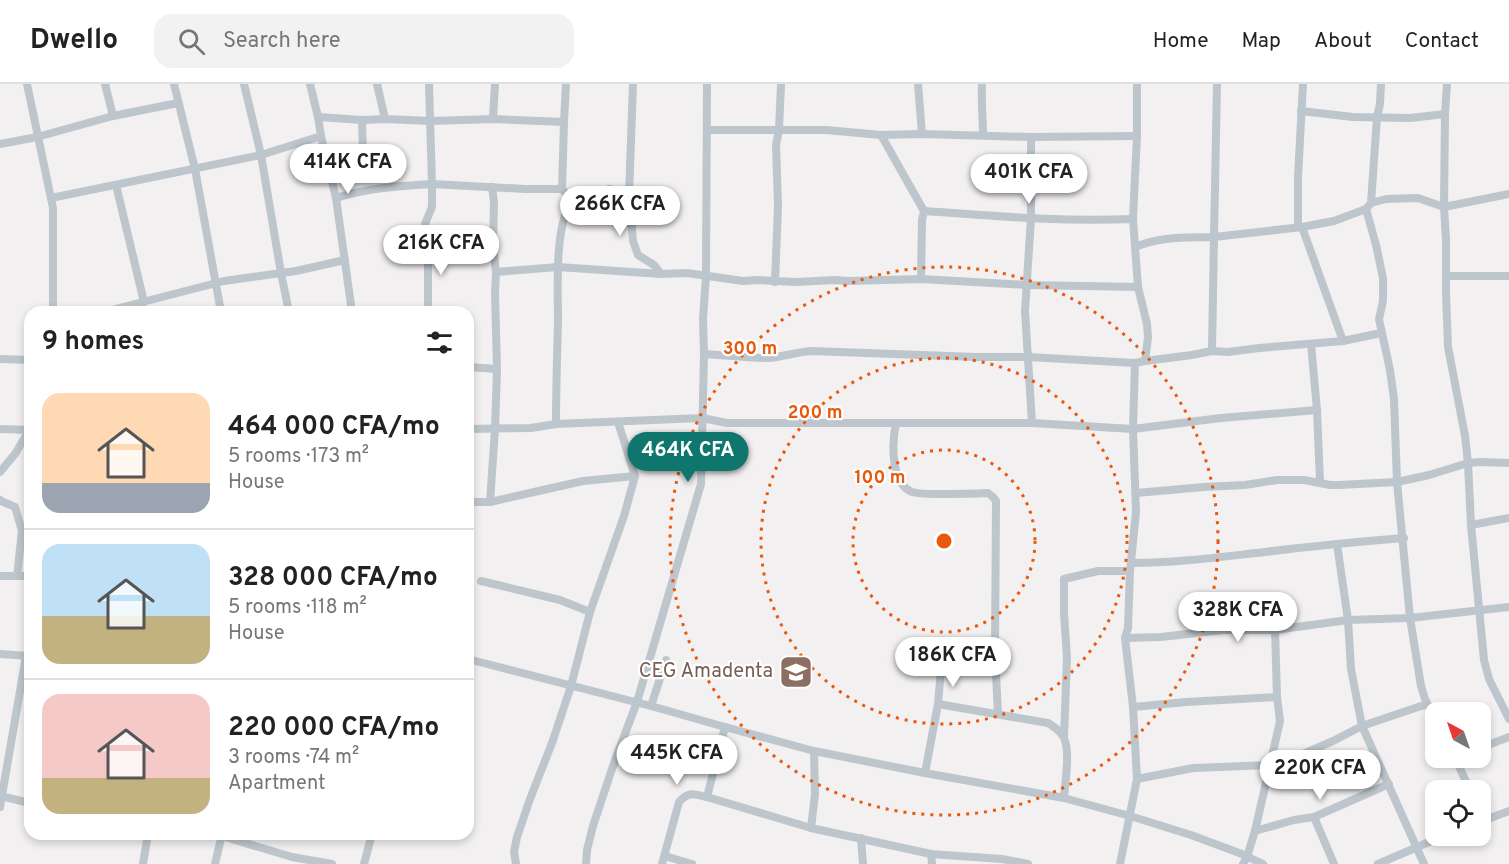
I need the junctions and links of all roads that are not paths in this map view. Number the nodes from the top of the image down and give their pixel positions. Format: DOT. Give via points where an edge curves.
graph roads {
  1 [pos="27,84"];
  2 [pos="105,84"];
  3 [pos="174,84"];
  4 [pos="244,84"];
  5 [pos="310,84"];
  6 [pos="377,84"];
  7 [pos="429,84"];
  8 [pos="495,84"];
  9 [pos="566,84"];
  10 [pos="633,84"];
  11 [pos="707,84"];
  12 [pos="781,84"];
  13 [pos="918,84"];
  14 [pos="982,84"];
  15 [pos="1137,84"];
  16 [pos="1218,84"];
  17 [pos="1303,84"];
  18 [pos="1381,84"];
  19 [pos="1447,84"];
  20 [pos="178,103"];
  21 [pos="1301,111"];
  22 [pos="1444,114"];
  23 [pos="113,116"];
  24 [pos="318,117"];
  25 [pos="1377,117"];
  26 [pos="493,118"];
  27 [pos="385,119"];
  28 [pos="362,120"];
  29 [pos="430,121"];
  30 [pos="564,122"];
  31 [pos="707,130"];
  32 [pos="779,130"];
  33 [pos="922,134"];
  34 [pos="881,135"];
  35 [pos="982,135"];
  36 [pos="321,136"];
  37 [pos="1137,136"];
  38 [pos="37,137"];
  39 [pos="1031,137"];
  40 [pos="0,144"];
  41 [pos="261,155"];
  42 [pos="363,155"];
  43 [pos="195,169"];
  44 [pos="432,184"];
  45 [pos="116,185"];
  46 [pos="492,187"];
  47 [pos="562,189"];
  48 [pos="1509,194"];
  49 [pos="629,196"];
  50 [pos="51,198"];
  51 [pos="336,198"];
  52 [pos="572,200"];
  53 [pos="1369,206"];
  54 [pos="1444,207"];
  55 [pos="924,211"];
  56 [pos="1031,218"];
  57 [pos="1133,219"];
  58 [pos="1300,227"];
  59 [pos="1214,237"];
  60 [pos="1135,247"];
  61 [pos="345,260"];
  62 [pos="558,267"];
  63 [pos="496,272"];
  64 [pos="281,273"];
  65 [pos="661,274"];
  66 [pos="706,276"];
  67 [pos="1446,276"];
  68 [pos="1509,276"];
  69 [pos="921,279"];
  70 [pos="775,282"];
  71 [pos="215,284"];
  72 [pos="1028,285"];
  73 [pos="1138,287"];
  74 [pos="144,302"];
  75 [pos="53,306"];
  76 [pos="128,306"];
  77 [pos="220,306"];
  78 [pos="288,306"];
  79 [pos="351,306"];
  80 [pos="428,306"];
  81 [pos="1382,333"];
  82 [pos="1343,341"];
  83 [pos="1311,344"];
  84 [pos="1212,351"];
  85 [pos="704,354"];
  86 [pos="1028,357"];
  87 [pos="0,359"];
  88 [pos="24,360"];
  89 [pos="1145,361"];
  90 [pos="1135,363"];
  91 [pos="474,367"];
  92 [pos="496,369"];
  93 [pos="1317,410"];
  94 [pos="702,418"];
  95 [pos="618,422"];
  96 [pos="896,423"];
  97 [pos="1032,423"];
  98 [pos="556,424"];
  99 [pos="0,429"];
  100 [pos="24,429"];
  101 [pos="474,429"];
  102 [pos="495,429"];
  103 [pos="1133,429"];
  104 [pos="24,439"];
  105 [pos="1468,463"];
  106 [pos="1509,463"];
  107 [pos="0,472"];
  108 [pos="635,476"];
  109 [pos="1320,482"];
  110 [pos="1397,482"];
  111 [pos="1136,493"];
  112 [pos="0,500"];
  113 [pos="474,502"];
  114 [pos="490,502"];
  115 [pos="1509,518"];
  116 [pos="1471,525"];
  117 [pos="24,527"];
  118 [pos="1404,538"];
  119 [pos="24,541"];
  120 [pos="1337,544"];
  121 [pos="1131,567"];
  122 [pos="0,576"];
  123 [pos="17,576"];
  124 [pos="24,576"];
  125 [pos="481,581"];
  126 [pos="1509,607"];
  127 [pos="590,612"];
  128 [pos="1479,612"];
  129 [pos="1410,618"];
  130 [pos="1348,620"];
  131 [pos="1275,630"];
  132 [pos="1125,638"];
  133 [pos="0,654"];
  134 [pos="24,656"];
  135 [pos="666,660"];
  136 [pos="474,661"];
  137 [pos="941,670"];
  138 [pos="24,677"];
  139 [pos="571,686"];
  140 [pos="1277,697"];
  141 [pos="637,702"];
  142 [pos="1426,702"];
  143 [pos="938,704"];
  144 [pos="1425,705"];
  145 [pos="651,706"];
  146 [pos="1133,707"];
  147 [pos="998,714"];
  148 [pos="1509,719"];
  149 [pos="1362,726"];
  150 [pos="725,728"];
  151 [pos="1064,737"];
  152 [pos="1509,737"];
  153 [pos="1491,744"];
  154 [pos="814,751"];
  155 [pos="1270,765"];
  156 [pos="925,773"];
  157 [pos="1137,779"];
  158 [pos="1389,784"];
  159 [pos="1,796"];
  160 [pos="706,796"];
  161 [pos="1064,798"];
  162 [pos="24,801"];
  163 [pos="0,807"];
  164 [pos="1509,811"];
  165 [pos="1130,816"];
  166 [pos="1491,816"];
  167 [pos="1314,817"];
  168 [pos="811,828"];
  169 [pos="1255,831"];
  170 [pos="861,838"];
  171 [pos="147,840"];
  172 [pos="221,840"];
  173 [pos="235,840"];
  174 [pos="370,840"];
  175 [pos="1425,844"];
  176 [pos="1416,848"];
  177 [pos="931,854"];
  178 [pos="664,860"];
  179 [pos="1245,860"];
  180 [pos="291,861"];
  181 [pos="143,864"];
  182 [pos="215,864"];
  183 [pos="332,864"];
  184 [pos="364,864"];
  185 [pos="516,864"];
  186 [pos="586,864"];
  187 [pos="692,864"];
  188 [pos="862,864"];
  189 [pos="932,864"];
  190 [pos="1028,864"];
  191 [pos="1120,864"];
  192 [pos="1263,864"];
  193 [pos="1334,864"];
  194 [pos="1378,864"];
  195 [pos="1424,864"];
  1 -- 38 [label="street"];
  2 -- 23 [label="street"];
  3 -- 20 [label="street"];
  4 -- 41 [label="street"];
  5 -- 24 [label="street"];
  6 -- 27 [label="street"];
  7 -- 29 [label="street"];
  8 -- 26 [label="street"];
  9 -- 30 [label="street"];
  10 -- 49 [label="street"];
  11 -- 31 [label="street"];
  12 -- 32 [label="street"];
  13 -- 33 [label="street"];
  14 -- 35 [label="street"];
  15 -- 37 [label="street"];
  16 -- 59 [label="street"];
  17 -- 21 [label="street"];
  18 -- 25 [label="street"];
  19 -- 22 [label="street"];
  20 -- 23 [label="street"];
  20 -- 43 [label="street"];
  21 -- 25 [label="street"];
  21 -- 58 [label="street"];
  22 -- 25 [label="street"];
  22 -- 54 [label="street"];
  23 -- 38 [label="street"];
  24 -- 28 [label="street"];
  24 -- 36 [label="street"];
  25 -- 53 [label="street"];
  26 -- 29 [label="street"];
  26 -- 30 [label="street"];
  27 -- 28 [label="street"];
  27 -- 29 [label="street"];
  28 -- 42 [label="street"];
  29 -- 44 [label="street"];
  30 -- 47 [label="street"];
  31 -- 32 [label="street"];
  31 -- 66 [label="street"];
  32 -- 34 [label="street"];
  32 -- 70 [label="street"];
  33 -- 34 [label="street"];
  33 -- 35 [label="street"];
  34 -- 55 [label="street"];
  35 -- 39 [label="street"];
  36 -- 41 [label="street"];
  36 -- 51 [label="street"];
  37 -- 39 [label="street"];
  37 -- 57 [label="street"];
  38 -- 40 [label="street"];
  38 -- 50 [label="street"];
  39 -- 56 [label="street"];
  41 -- 43 [label="street"];
  41 -- 64 [label="street"];
  43 -- 45 [label="street"];
  43 -- 71 [label="street"];
  44 -- 46 [label="street"];
  44 -- 51 [label="street" via="370,189"];
  44 -- 80 [label="street" via="432,207 425,224"];
  45 -- 50 [label="street"];
  45 -- 74 [label="street"];
  46 -- 47 [label="street"];
  46 -- 63 [label="street"];
  47 -- 52 [label="street"];
  48 -- 54 [label="street"];
  49 -- 52 [label="street" via="606,189 583,200"];
  49 -- 65 [label="street" via="635,250"];
  50 -- 75 [label="street"];
  51 -- 61 [label="street"];
  52 -- 62 [label="street" via="565,216"];
  53 -- 54 [label="street" via="1386,199 1418,198"];
  53 -- 58 [label="street" via="1334,221"];
  53 -- 81 [label="street" via="1383,278 1379,320"];
  54 -- 67 [label="street"];
  55 -- 56 [label="street"];
  55 -- 69 [label="street"];
  56 -- 57 [label="street"];
  56 -- 72 [label="street"];
  57 -- 60 [label="street"];
  58 -- 59 [label="street"];
  58 -- 82 [label="street"];
  59 -- 60 [label="street" via="1174,237"];
  59 -- 84 [label="street"];
  60 -- 73 [label="street"];
  61 -- 64 [label="street"];
  61 -- 79 [label="street"];
  62 -- 63 [label="street"];
  62 -- 65 [label="street"];
  62 -- 98 [label="street"];
  63 -- 92 [label="street"];
  64 -- 71 [label="street"];
  64 -- 78 [label="street"];
  65 -- 66 [label="street"];
  66 -- 70 [label="street"];
  66 -- 85 [label="street"];
  67 -- 68 [label="street"];
  67 -- 105 [label="street" via="1448,347"];
  69 -- 70 [label="street"];
  69 -- 72 [label="street"];
  71 -- 74 [label="street"];
  71 -- 77 [label="street"];
  72 -- 73 [label="street"];
  72 -- 86 [label="street"];
  73 -- 89 [label="street" via="1147,330"];
  74 -- 76 [label="street"];
  81 -- 82 [label="street"];
  81 -- 110 [label="street" via="1394,399"];
  82 -- 83 [label="street"];
  83 -- 84 [label="street"];
  83 -- 93 [label="street"];
  84 -- 89 [label="street"];
  85 -- 86 [label="street" via="767,358 811,351"];
  85 -- 94 [label="street"];
  86 -- 90 [label="street"];
  86 -- 97 [label="street"];
  87 -- 88 [label="street"];
  89 -- 90 [label="street"];
  90 -- 103 [label="street"];
  91 -- 92 [label="street"];
  92 -- 102 [label="street"];
  93 -- 103 [label="street"];
  93 -- 109 [label="street"];
  94 -- 95 [label="street"];
  94 -- 96 [label="street" via="727,423"];
  94 -- 141 [label="street" via="701,484"];
  95 -- 98 [label="street"];
  95 -- 108 [label="street"];
  96 -- 97 [label="street"];
  96 -- 147 [label="street" via="894,456 904,486 924,494 988,494 996,501"];
  97 -- 103 [label="street"];
  98 -- 102 [label="street"];
  99 -- 100 [label="street"];
  101 -- 102 [label="street"];
  102 -- 114 [label="street"];
  103 -- 111 [label="street"];
  104 -- 107 [label="street"];
  105 -- 106 [label="street"];
  105 -- 110 [label="street"];
  105 -- 116 [label="street"];
  108 -- 114 [label="street" via="583,481"];
  108 -- 127 [label="street"];
  109 -- 110 [label="street"];
  109 -- 111 [label="street" via="1277,480"];
  110 -- 118 [label="street"];
  111 -- 121 [label="street"];
  112 -- 117 [label="street" via="15,507"];
  113 -- 114 [label="street"];
  115 -- 116 [label="street"];
  116 -- 128 [label="street"];
  118 -- 120 [label="street"];
  118 -- 129 [label="street"];
  119 -- 123 [label="street"];
  120 -- 121 [label="street"];
  120 -- 130 [label="street"];
  121 -- 132 [label="street"];
  121 -- 151 [label="street" via="1064,579"];
  122 -- 123 [label="street"];
  123 -- 124 [label="street"];
  125 -- 127 [label="street" via="560,600"];
  126 -- 128 [label="street"];
  127 -- 139 [label="street"];
  128 -- 129 [label="street"];
  128 -- 148 [label="street" via="1489,679"];
  129 -- 130 [label="street"];
  129 -- 142 [label="street"];
  130 -- 131 [label="street"];
  130 -- 149 [label="street" via="1352,678"];
  131 -- 132 [label="street"];
  131 -- 140 [label="street"];
  132 -- 146 [label="street"];
  133 -- 134 [label="street"];
  135 -- 145 [label="street"];
  136 -- 139 [label="street"];
  137 -- 143 [label="street"];
  138 -- 159 [label="street"];
  139 -- 141 [label="street"];
  139 -- 185 [label="street" via="517,837"];
  140 -- 146 [label="street"];
  140 -- 155 [label="street" via="1280,721"];
  141 -- 145 [label="street"];
  141 -- 186 [label="street" via="593,826"];
  143 -- 147 [label="street"];
  143 -- 156 [label="street"];
  144 -- 149 [label="street"];
  145 -- 150 [label="street"];
  146 -- 157 [label="street"];
  147 -- 151 [label="street" via="1048,723"];
  149 -- 155 [label="street" via="1300,756"];
  149 -- 158 [label="street"];
  150 -- 154 [label="street"];
  150 -- 160 [label="street"];
  151 -- 161 [label="street"];
  152 -- 153 [label="street"];
  154 -- 156 [label="street"];
  154 -- 168 [label="street"];
  155 -- 157 [label="street" via="1193,768"];
  155 -- 169 [label="street"];
  156 -- 161 [label="street"];
  157 -- 165 [label="street"];
  158 -- 167 [label="street"];
  158 -- 176 [label="street"];
  159 -- 162 [label="street"];
  159 -- 163 [label="street"];
  160 -- 168 [label="street"];
  160 -- 178 [label="street" via="685,795 679,802"];
  161 -- 165 [label="street"];
  164 -- 166 [label="street"];
  165 -- 179 [label="street" via="1191,835"];
  165 -- 191 [label="street"];
  167 -- 169 [label="street"];
  167 -- 193 [label="street"];
  168 -- 170 [label="street"];
  169 -- 179 [label="street"];
  170 -- 177 [label="street"];
  170 -- 188 [label="street"];
  171 -- 181 [label="street"];
  172 -- 182 [label="street"];
  173 -- 180 [label="street"];
  174 -- 184 [label="street"];
  175 -- 176 [label="street"];
  176 -- 194 [label="street"];
  176 -- 195 [label="street"];
  177 -- 189 [label="street"];
  177 -- 190 [label="street"];
  178 -- 187 [label="street"];
  179 -- 192 [label="street"];
  180 -- 183 [label="street"];
}
